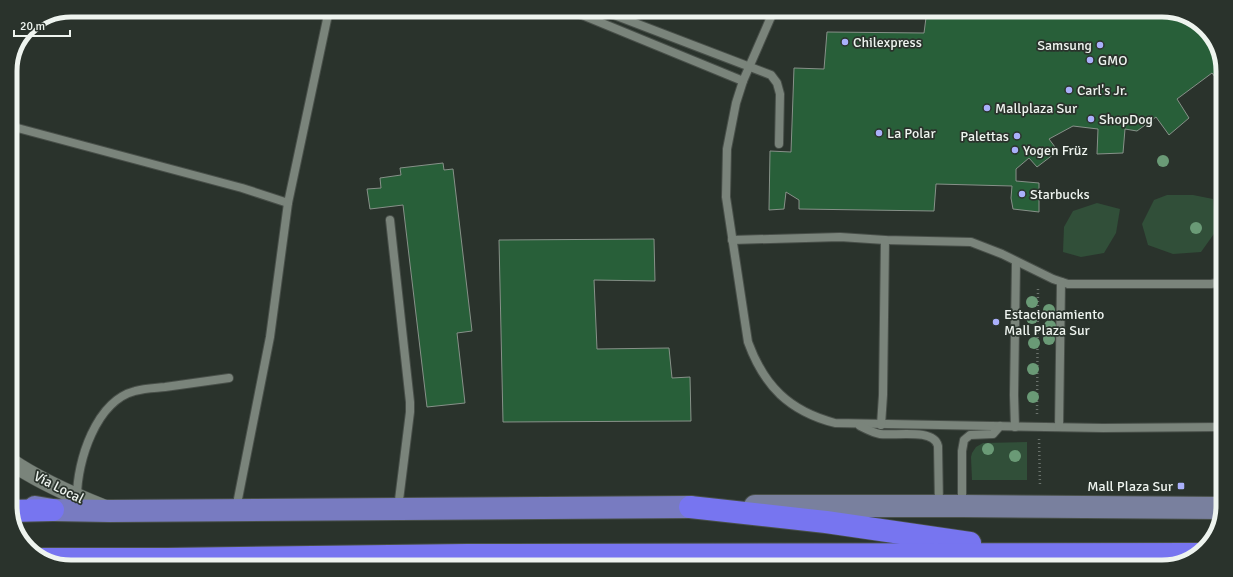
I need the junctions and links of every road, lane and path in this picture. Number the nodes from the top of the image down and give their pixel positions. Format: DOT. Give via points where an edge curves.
graph roads {
  1 [pos="328,17"];
  2 [pos="587,17"];
  3 [pos="619,17"];
  4 [pos="771,17"];
  5 [pos="749,67"];
  6 [pos="743,81"];
  7 [pos="17,128"];
  8 [pos="779,144"];
  9 [pos="288,203"];
  10 [pos="390,220"];
  11 [pos="732,240"];
  12 [pos="885,240"];
  13 [pos="1016,262"];
  14 [pos="1061,282"];
  15 [pos="1216,283"];
  16 [pos="1038,287"];
  17 [pos="229,378"];
  18 [pos="857,424"];
  19 [pos="881,425"];
  20 [pos="1000,426"];
  21 [pos="1015,426"];
  22 [pos="1039,427"];
  23 [pos="1059,427"];
  24 [pos="1216,427"];
  25 [pos="17,464"];
  26 [pos="77,497"];
  27 [pos="17,502"];
  28 [pos="939,506"];
  29 [pos="962,506"];
  30 [pos="690,507"];
  31 [pos="1040,507"];
  32 [pos="397,508"];
  33 [pos="1216,508"];
  34 [pos="53,510"];
  35 [pos="236,510"];
  36 [pos="17,511"];
  37 [pos="110,511"];
  38 [pos="1186,554"];
  39 [pos="1055,555"];
  40 [pos="61,559"];
  1 -- 9 [label="lane"];
  2 -- 6 [label="lane"];
  3 -- 5 [label="lane"];
  4 -- 5 [label="lane"];
  5 -- 6 [label="lane"];
  5 -- 8 [label="lane" via="771,76 777,83 780,94"];
  6 -- 11 [label="lane" via="727,149 726,197"];
  7 -- 9 [label="lane" via="242,188"];
  9 -- 35 [label="lane" via="270,337"];
  10 -- 32 [label="lane" via="410,402"];
  11 -- 12 [label="lane" via="840,237"];
  11 -- 18 [label="lane" via="748,342 762,374 786,400 806,412 835,423"];
  12 -- 13 [label="lane" via="971,242"];
  12 -- 19 [label="lane"];
  13 -- 14 [label="lane"];
  13 -- 21 [label="lane"];
  14 -- 15 [label="lane" via="1107,285"];
  14 -- 23 [label="lane"];
  16 -- 22 [label="path"];
  17 -- 26 [label="lane" via="135,391 119,398 98,421 88,441 77,482"];
  18 -- 19 [label="lane"];
  18 -- 28 [label="lane" via="880,434 922,435 935,440 938,446"];
  19 -- 20 [label="lane"];
  20 -- 21 [label="lane"];
  20 -- 29 [label="lane" via="993,434 973,435 964,440"];
  21 -- 22 [label="lane"];
  22 -- 23 [label="lane"];
  22 -- 31 [label="path"];
  23 -- 24 [label="lane"];
  25 -- 26 [label="street, Vía Local"];
  26 -- 37 [label="street, Vía Local"];
  27 -- 34 [label="main road"];
  28 -- 29 [label="main road"];
  28 -- 30 [label="main road"];
  29 -- 31 [label="main road"];
  30 -- 32 [label="main road"];
  30 -- 39 [label="highway" via="826,522"];
  31 -- 33 [label="main road"];
  32 -- 35 [label="main road"];
  34 -- 36 [label="highway"];
  34 -- 37 [label="main road"];
  35 -- 37 [label="main road"];
  38 -- 39 [label="highway"];
  39 -- 40 [label="highway" via="466,555"];
}
